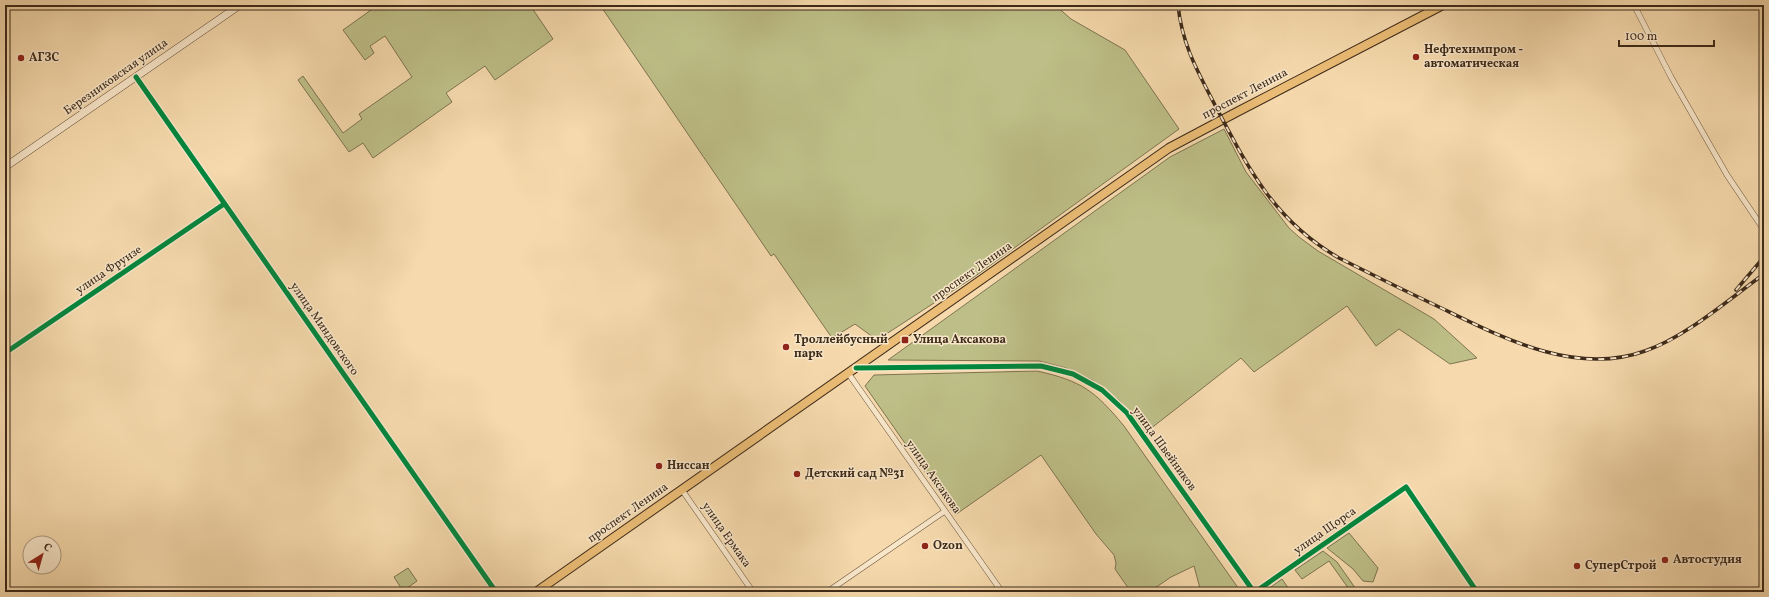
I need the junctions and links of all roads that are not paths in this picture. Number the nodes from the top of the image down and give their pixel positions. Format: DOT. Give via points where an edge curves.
graph roads {
  1 [pos="240,5"];
  2 [pos="1442,5"];
  3 [pos="1634,5"];
  4 [pos="136,77"];
  5 [pos="5,167"];
  6 [pos="224,204"];
  7 [pos="1764,230"];
  8 [pos="5,353"];
  9 [pos="856,368"];
  10 [pos="848,373"];
  11 [pos="682,490"];
  12 [pos="944,510"];
  13 [pos="496,592"];
  14 [pos="536,592"];
  15 [pos="753,592"];
  16 [pos="827,592"];
  17 [pos="1002,592"];
  18 [pos="1254,592"];
  19 [pos="1477,592"];
  1 -- 4 [label="street, Березниковская улица"];
  2 -- 9 [label="main road, проспект Ленина" via="1169,148"];
  3 -- 7 [label="street" via="1671,77 1727,175"];
  4 -- 5 [label="street, Березниковская улица"];
  4 -- 6 [label="street, улица Миндовского"];
  6 -- 8 [label="street, улица Фрунзе"];
  6 -- 13 [label="street, улица Миндовского"];
  9 -- 10 [label="main road, проспект Ленина"];
  9 -- 18 [label="street, улица Швейников" via="1041,366 1073,374 1102,390 1127,414"];
  10 -- 11 [label="main road, проспект Ленина"];
  10 -- 12 [label="street, улица Аксакова"];
  11 -- 14 [label="main road, проспект Ленина"];
  11 -- 15 [label="street, улица Ермака"];
  12 -- 16 [label="street"];
  12 -- 17 [label="street, улица Аксакова"];
  18 -- 19 [label="street, улица Щорса" via="1406,487"];
}
